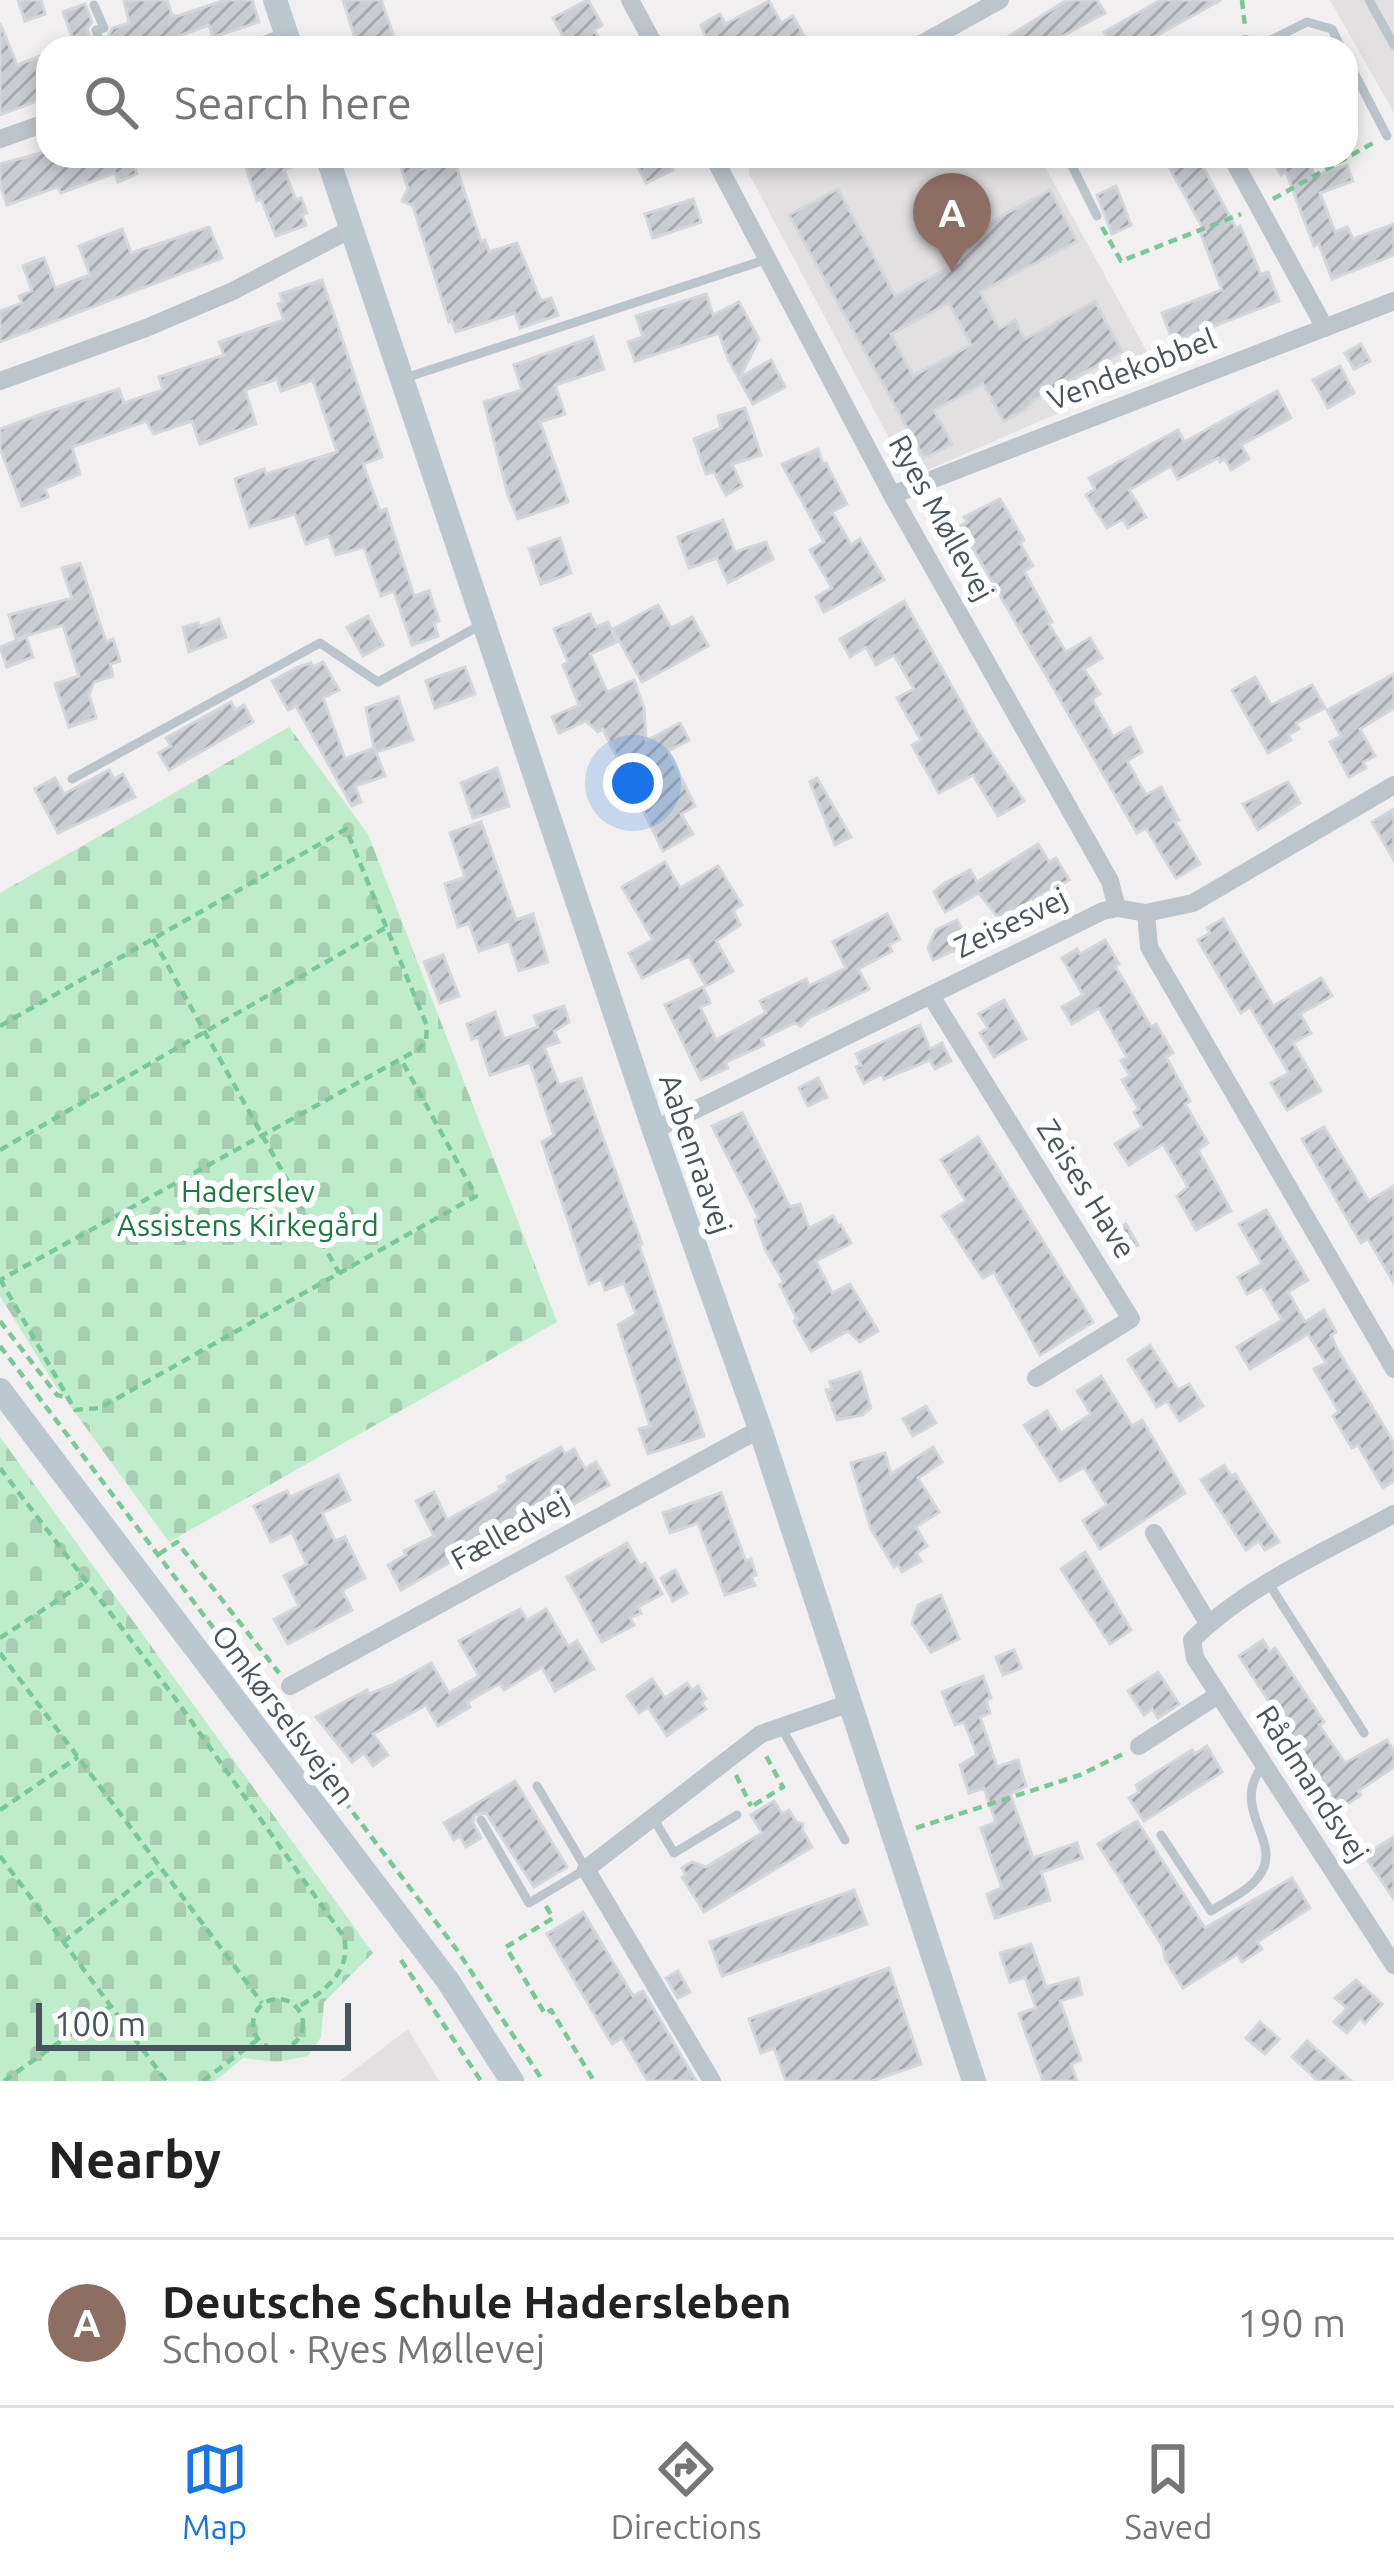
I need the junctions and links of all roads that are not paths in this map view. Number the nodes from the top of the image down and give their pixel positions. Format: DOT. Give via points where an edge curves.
graph roads {
  1 [pos="276,0"];
  2 [pos="1000,0"];
  3 [pos="1369,0"];
  4 [pos="636,2"];
  5 [pos="94,5"];
  6 [pos="98,36"];
  7 [pos="287,36"];
  8 [pos="651,36"];
  9 [pos="936,36"];
  10 [pos="1279,36"];
  11 [pos="1335,36"];
  12 [pos="1394,45"];
  13 [pos="1358,80"];
  14 [pos="36,126"];
  15 [pos="1387,136"];
  16 [pos="0,139"];
  17 [pos="331,168"];
  18 [pos="722,168"];
  19 [pos="1073,168"];
  20 [pos="1238,168"];
  21 [pos="1097,216"];
  22 [pos="351,229"];
  23 [pos="767,259"];
  24 [pos="1394,301"];
  25 [pos="1325,328"];
  26 [pos="402,379"];
  27 [pos="0,381"];
  28 [pos="892,495"];
  29 [pos="484,624"];
  30 [pos="72,778"];
  31 [pos="1394,785"];
  32 [pos="1117,908"];
  33 [pos="1146,914"];
  34 [pos="932,996"];
  35 [pos="654,1130"];
  36 [pos="1394,1369"];
  37 [pos="1036,1378"];
  38 [pos="0,1390"];
  39 [pos="760,1430"];
  40 [pos="1394,1514"];
  41 [pos="1154,1533"];
  42 [pos="1269,1584"];
  43 [pos="1208,1623"];
  44 [pos="290,1686"];
  45 [pos="1219,1695"];
  46 [pos="850,1703"];
  47 [pos="781,1727"];
  48 [pos="1364,1733"];
  49 [pos="1139,1746"];
  50 [pos="1263,1766"];
  51 [pos="537,1786"];
  52 [pos="737,1815"];
  53 [pos="653,1817"];
  54 [pos="481,1820"];
  55 [pos="1161,1835"];
  56 [pos="844,1840"];
  57 [pos="589,1874"];
  58 [pos="1394,1965"];
  59 [pos="512,2081"];
  60 [pos="712,2081"];
  61 [pos="974,2081"];
  1 -- 7 [label="street"];
  2 -- 9 [label="street"];
  3 -- 12 [label="lane"];
  4 -- 8 [label="street"];
  5 -- 6 [label="lane" via="104,28"];
  10 -- 11 [label="lane" via="1307,22"];
  13 -- 15 [label="lane"];
  14 -- 16 [label="street"];
  17 -- 22 [label="street, Aabenraavej"];
  18 -- 23 [label="street, Ryes Møllevej"];
  19 -- 21 [label="lane"];
  20 -- 25 [label="street"];
  22 -- 26 [label="street, Aabenraavej"];
  22 -- 27 [label="street" via="232,291"];
  23 -- 26 [label="lane"];
  23 -- 28 [label="street, Ryes Møllevej"];
  24 -- 25 [label="street, Vendekobbel"];
  25 -- 28 [label="street, Vendekobbel"];
  26 -- 29 [label="street, Aabenraavej"];
  28 -- 32 [label="street, Ryes Møllevej" via="1110,880"];
  29 -- 30 [label="lane" via="377,682 320,644"];
  29 -- 35 [label="street, Aabenraavej"];
  31 -- 33 [label="street, Zeisesvej" via="1193,903"];
  32 -- 33 [label="street, Zeisesvej"];
  32 -- 34 [label="street, Zeisesvej"];
  33 -- 36 [label="street" via="1149,946"];
  34 -- 35 [label="street, Zeisesvej"];
  34 -- 37 [label="street, Zeises Have" via="1131,1319"];
  35 -- 39 [label="street, Aabenraavej"];
  38 -- 59 [label="street, Omkørselsvejen" via="448,1981"];
  39 -- 44 [label="street, Fælledvej"];
  39 -- 46 [label="street, Aabenraavej"];
  40 -- 42 [label="street"];
  41 -- 43 [label="street"];
  42 -- 43 [label="street"];
  42 -- 48 [label="lane"];
  43 -- 45 [label="street, Rådmandsvej" via="1192,1640"];
  45 -- 49 [label="street, Rådmandsvej"];
  45 -- 50 [label="street, Rådmandsvej"];
  46 -- 47 [label="street"];
  46 -- 61 [label="street, Aabenraavej"];
  47 -- 53 [label="street"];
  47 -- 56 [label="lane"];
  50 -- 55 [label="lane" via="1250,1783 1266,1851 1257,1880 1211,1911"];
  50 -- 58 [label="street, Rådmandsvej"];
  51 -- 57 [label="lane"];
  52 -- 53 [label="lane" via="674,1853"];
  53 -- 57 [label="street"];
  54 -- 57 [label="lane" via="529,1903"];
  57 -- 60 [label="street"];
}
